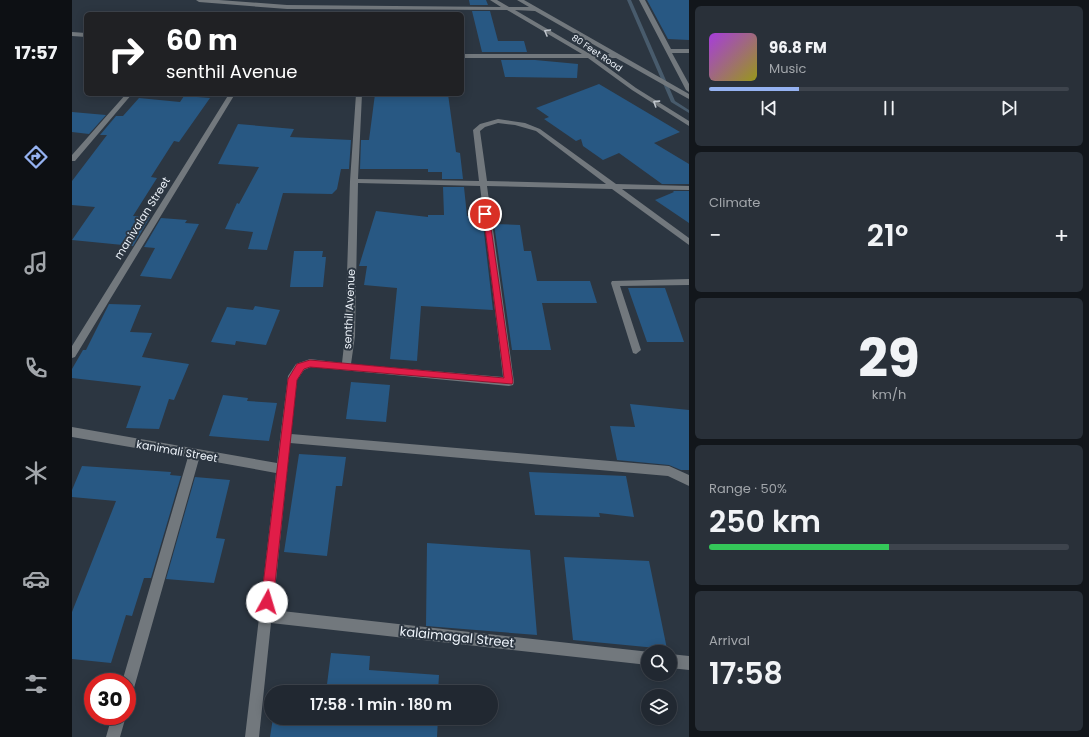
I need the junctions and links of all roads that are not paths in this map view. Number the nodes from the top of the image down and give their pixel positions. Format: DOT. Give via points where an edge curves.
graph roads {
  1 [pos="199,0"];
  2 [pos="493,0"];
  3 [pos="520,0"];
  4 [pos="642,0"];
  5 [pos="321,3"];
  6 [pos="287,7"];
  7 [pos="505,8"];
  8 [pos="535,9"];
  9 [pos="283,12"];
  10 [pos="72,34"];
  11 [pos="79,34"];
  12 [pos="84,35"];
  13 [pos="72,41"];
  14 [pos="670,51"];
  15 [pos="689,51"];
  16 [pos="464,56"];
  17 [pos="589,56"];
  18 [pos="617,56"];
  19 [pos="687,94"];
  20 [pos="126,96"];
  21 [pos="231,96"];
  22 [pos="359,96"];
  23 [pos="689,124"];
  24 [pos="72,159"];
  25 [pos="354,181"];
  26 [pos="481,183"];
  27 [pos="612,185"];
  28 [pos="689,188"];
  29 [pos="689,242"];
  30 [pos="689,282"];
  31 [pos="636,350"];
  32 [pos="72,354"];
  33 [pos="346,367"];
  34 [pos="72,432"];
  35 [pos="286,438"];
  36 [pos="195,454"];
  37 [pos="282,469"];
  38 [pos="689,481"];
  39 [pos="265,616"];
  40 [pos="641,657"];
  41 [pos="677,662"];
  42 [pos="689,663"];
  43 [pos="131,673"];
  44 [pos="116,725"];
  45 [pos="112,737"];
  46 [pos="252,737"];
  1 -- 6 [label="street"];
  2 -- 7 [label="street, 80 Feet Road"];
  3 -- 8 [label="street, 80 Feet Road"];
  4 -- 14 [label="street"];
  5 -- 6 [label="street"];
  5 -- 7 [label="street"];
  6 -- 9 [label="street"];
  7 -- 8 [label="street"];
  17 -- 7 [label="street, 80 Feet Road, one-way"];
  8 -- 18 [label="street, 80 Feet Road"];
  10 -- 11 [label="street"];
  11 -- 12 [label="street"];
  11 -- 13 [label="street"];
  14 -- 15 [label="street"];
  14 -- 19 [label="street"];
  16 -- 17 [label="street"];
  17 -- 18 [label="street"];
  23 -- 17 [label="street, 80 Feet Road, one-way"];
  18 -- 19 [label="street, 80 Feet Road"];
  20 -- 24 [label="street"];
  21 -- 32 [label="street, manivalan Street"];
  22 -- 25 [label="street, senthil Avenue"];
  25 -- 26 [label="street"];
  25 -- 33 [label="street, senthil Avenue" via="350,336"];
  26 -- 27 [label="street"];
  26 -- 27 [label="street" via="476,130 490,122 508,122 538,130"];
  26 -- 33 [label="street" via="509,382"];
  27 -- 28 [label="street"];
  27 -- 29 [label="street"];
  30 -- 31 [label="street" via="615,283"];
  33 -- 35 [label="street" via="310,363 300,367 292,379"];
  34 -- 36 [label="street, kanimali Street"];
  35 -- 37 [label="street"];
  35 -- 38 [label="street" via="669,471"];
  36 -- 37 [label="street, kanimali Street"];
  36 -- 43 [label="street"];
  37 -- 39 [label="street"];
  39 -- 40 [label="street, kalaimagal Street"];
  39 -- 46 [label="street"];
  41 -- 42 [label="street"];
  44 -- 45 [label="street"];
}
